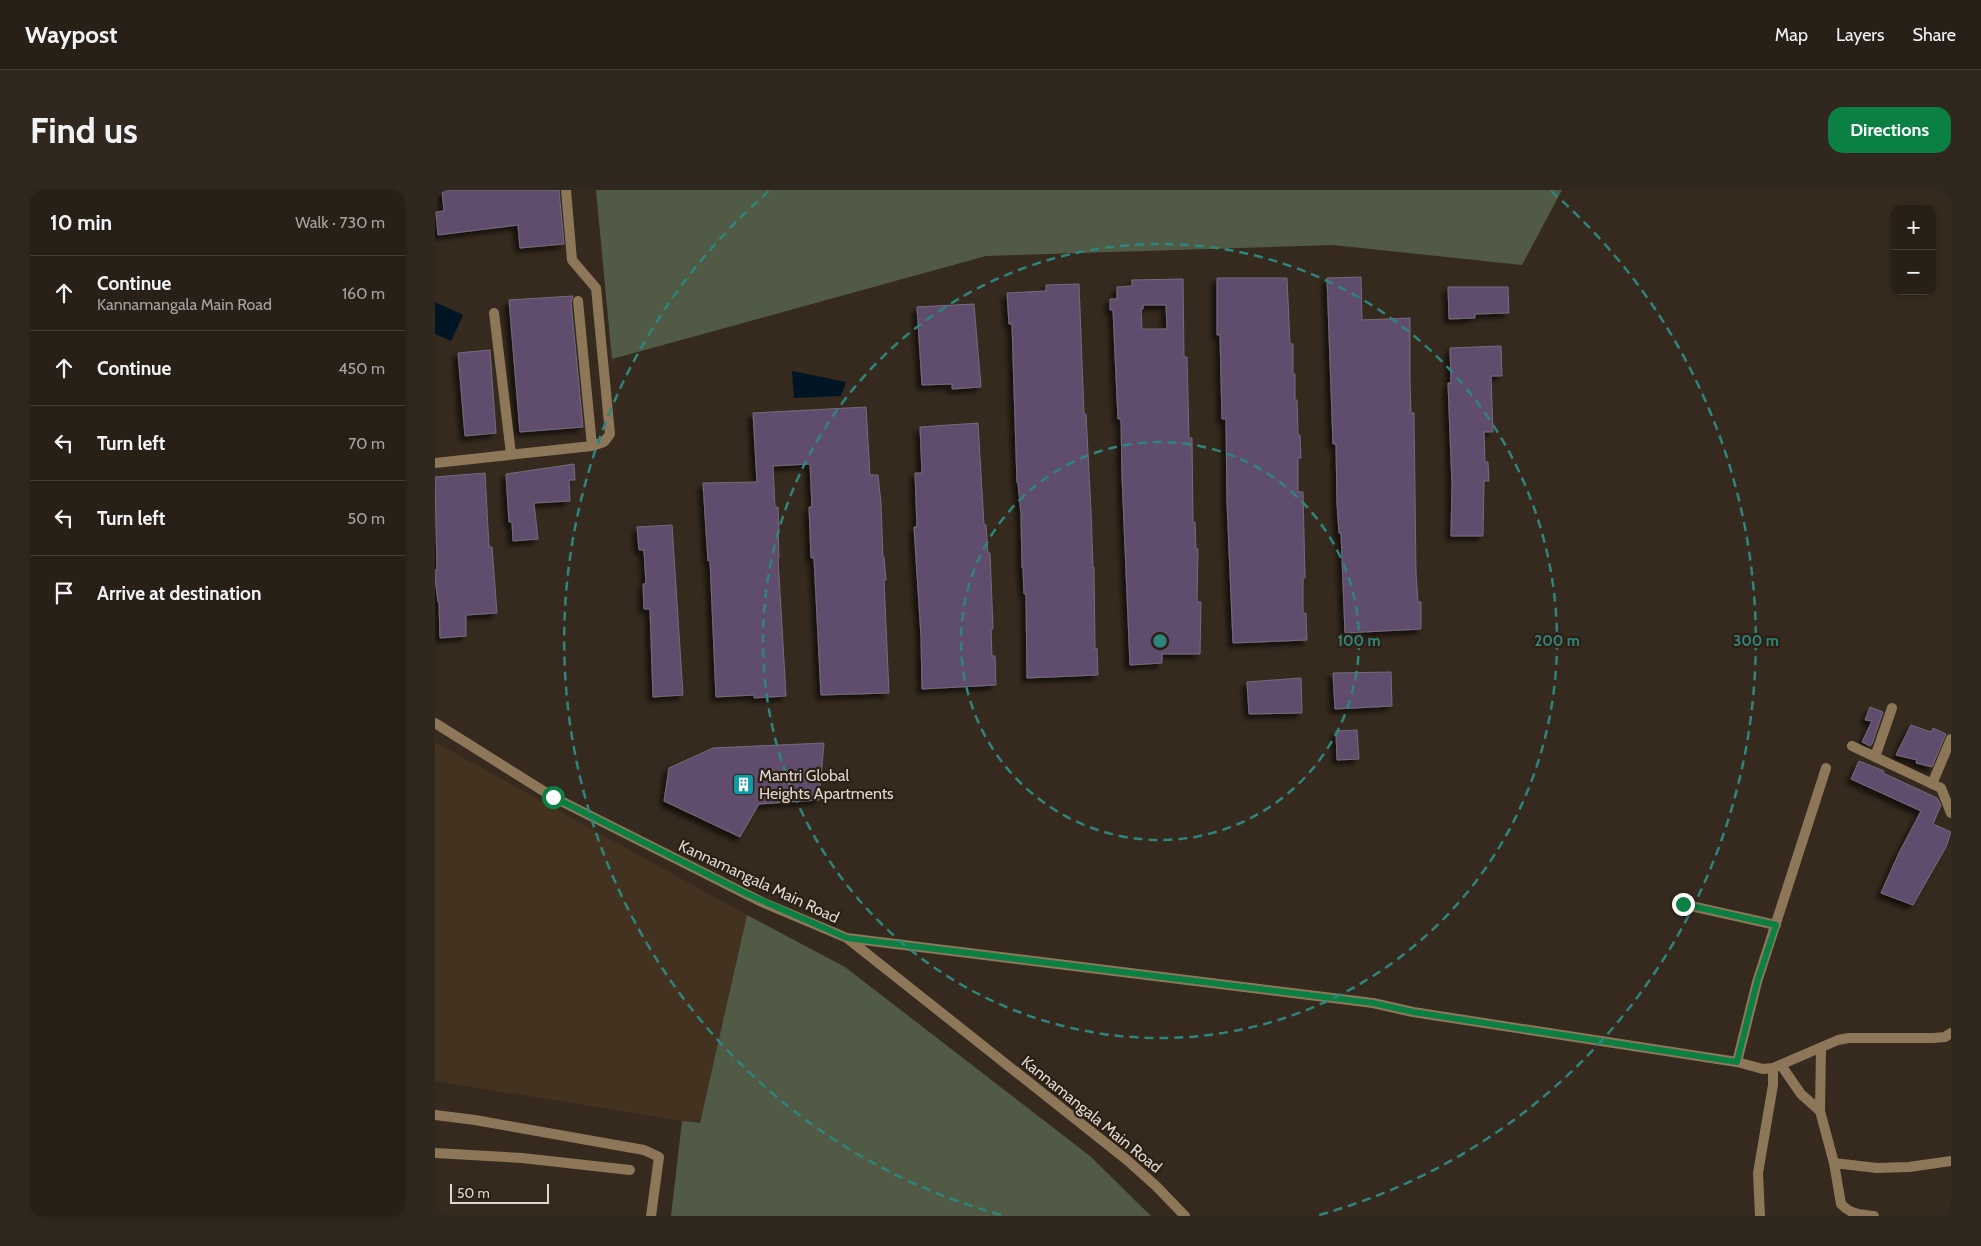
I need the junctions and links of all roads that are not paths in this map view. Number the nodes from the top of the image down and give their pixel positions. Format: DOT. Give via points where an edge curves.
graph roads {
  1 [pos="566,190"];
  2 [pos="578,302"];
  3 [pos="494,313"];
  4 [pos="592,446"];
  5 [pos="511,454"];
  6 [pos="435,463"];
  7 [pos="1892,708"];
  8 [pos="435,723"];
  9 [pos="1951,739"];
  10 [pos="1853,746"];
  11 [pos="1875,757"];
  12 [pos="1826,768"];
  13 [pos="1932,784"];
  14 [pos="1951,813"];
  15 [pos="1683,904"];
  16 [pos="1776,925"];
  17 [pos="847,938"];
  18 [pos="1951,1033"];
  19 [pos="1821,1048"];
  20 [pos="1737,1062"];
  21 [pos="1777,1066"];
  22 [pos="1820,1111"];
  23 [pos="435,1116"];
  24 [pos="435,1154"];
  25 [pos="1951,1161"];
  26 [pos="1834,1163"];
  27 [pos="630,1170"];
  28 [pos="1858,1215"];
  29 [pos="651,1216"];
  30 [pos="1185,1216"];
  31 [pos="1760,1216"];
  32 [pos="1874,1216"];
  1 -- 4 [label="street" via="572,260 596,288 610,434 604,442"];
  2 -- 4 [label="street"];
  3 -- 5 [label="street"];
  4 -- 5 [label="street"];
  5 -- 6 [label="street"];
  7 -- 11 [label="street"];
  8 -- 17 [label="street, Kannamangala Main Road" via="553,797 747,894"];
  9 -- 13 [label="street"];
  10 -- 11 [label="street"];
  11 -- 13 [label="street"];
  12 -- 16 [label="street"];
  13 -- 14 [label="street" via="1941,788"];
  15 -- 16 [label="street"];
  16 -- 20 [label="street" via="1757,982"];
  17 -- 20 [label="street" via="1373,1003"];
  17 -- 30 [label="street, Kannamangala Main Road" via="1127,1160"];
  18 -- 19 [label="street" via="1933,1038 1849,1038"];
  19 -- 21 [label="street"];
  19 -- 22 [label="street"];
  20 -- 21 [label="street" via="1763,1069"];
  21 -- 22 [label="street"];
  21 -- 31 [label="street" via="1758,1174"];
  22 -- 26 [label="street"];
  23 -- 29 [label="street" via="644,1150 659,1157"];
  24 -- 27 [label="street" via="522,1158"];
  25 -- 26 [label="street" via="1877,1168"];
  26 -- 28 [label="street" via="1841,1204"];
  28 -- 32 [label="street"];
}
